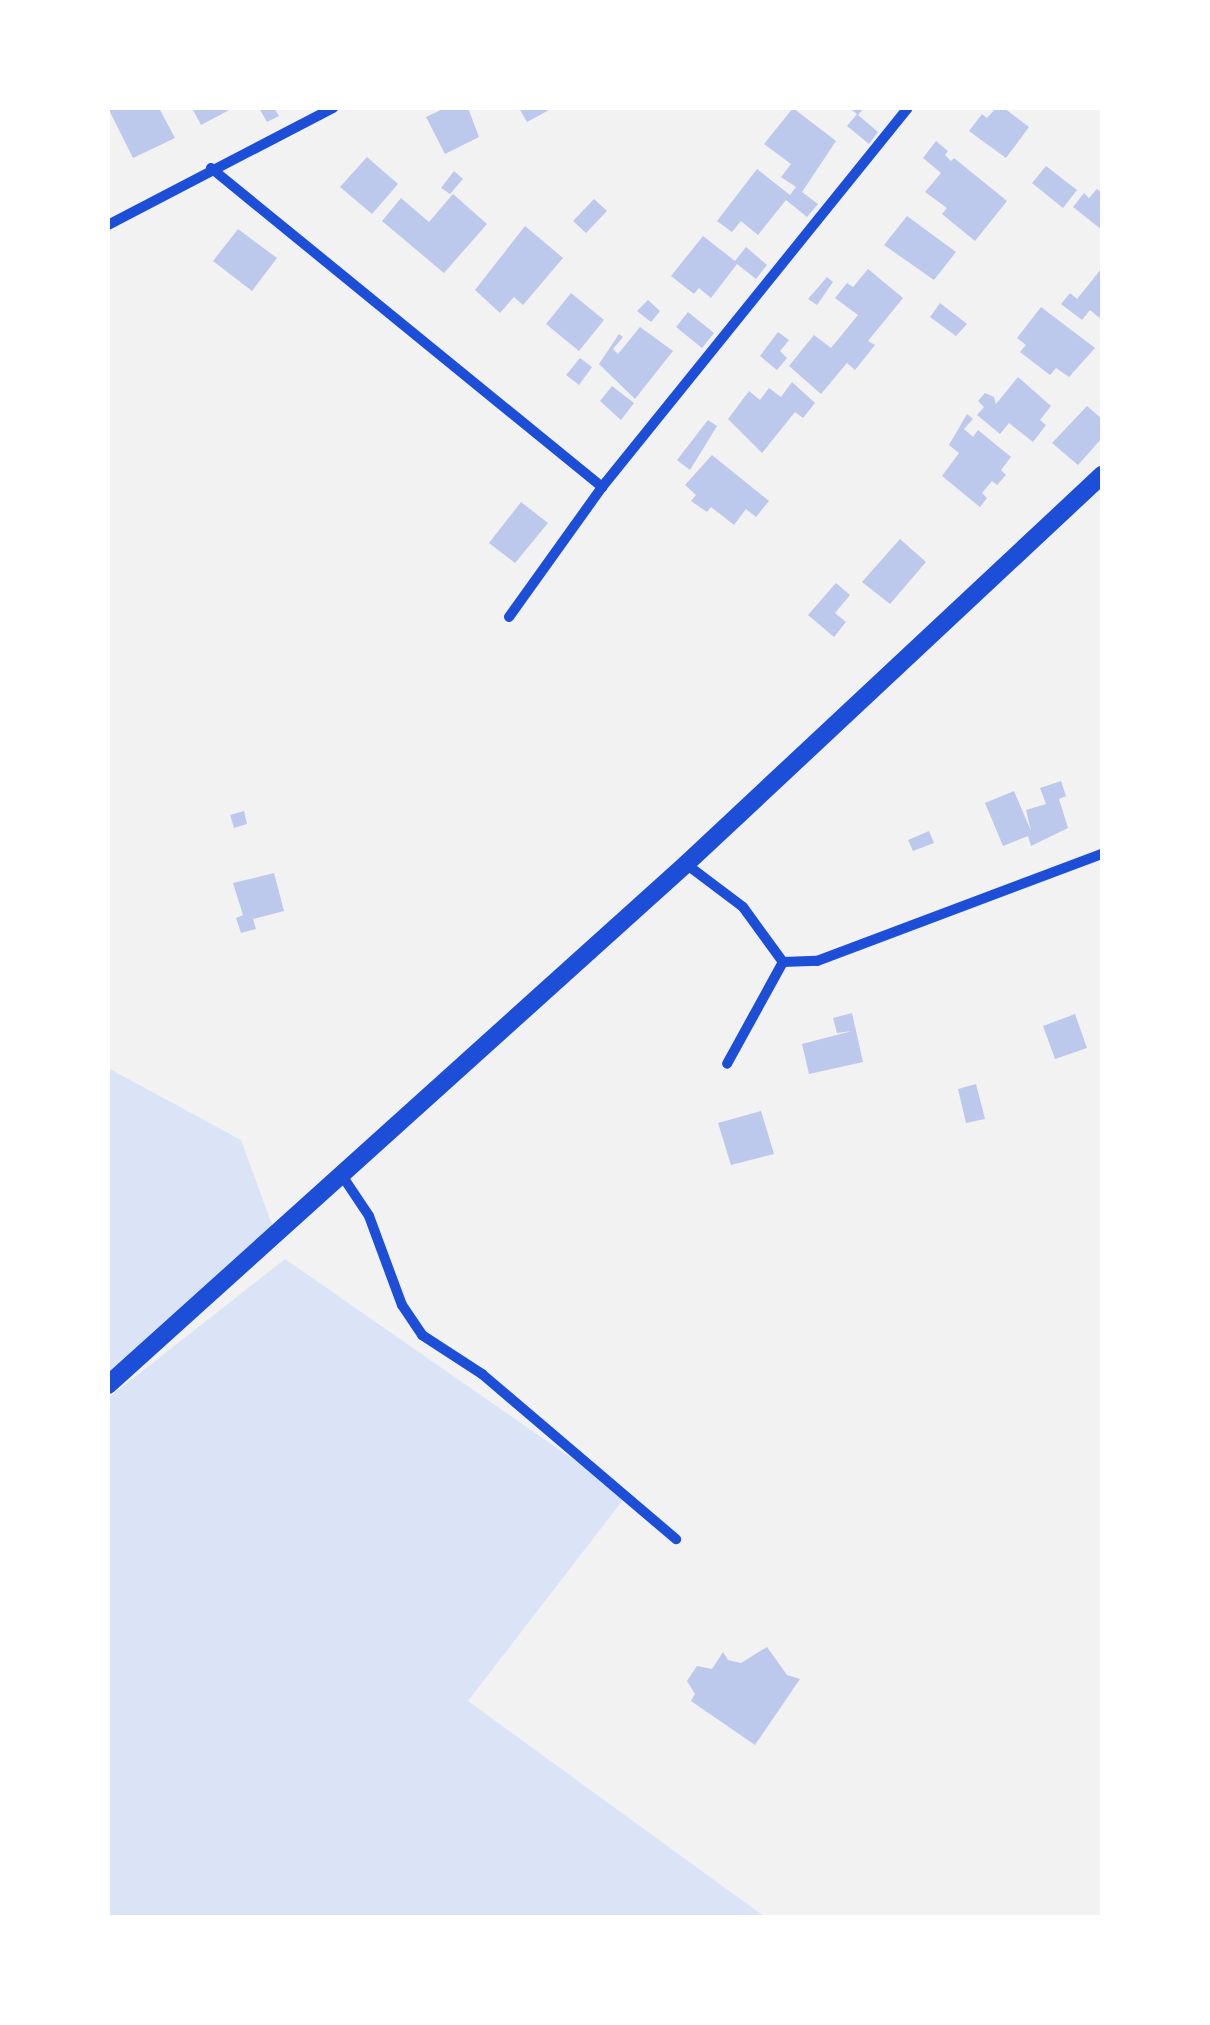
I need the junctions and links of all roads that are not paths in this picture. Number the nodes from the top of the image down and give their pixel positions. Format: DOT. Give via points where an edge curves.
graph roads {
  1 [pos="332,108"];
  2 [pos="908,108"];
  3 [pos="212,168"];
  4 [pos="108,225"];
  5 [pos="1102,475"];
  6 [pos="602,487"];
  7 [pos="509,617"];
  8 [pos="1102,854"];
  9 [pos="686,864"];
  10 [pos="783,962"];
  11 [pos="727,1064"];
  12 [pos="340,1174"];
  13 [pos="108,1385"];
  14 [pos="676,1539"];
  1 -- 3 [label="street"];
  2 -- 6 [label="street"];
  3 -- 4 [label="street"];
  3 -- 6 [label="street"];
  5 -- 9 [label="street"];
  6 -- 7 [label="street"];
  8 -- 10 [label="street" via="817,961"];
  9 -- 10 [label="street" via="742,907"];
  9 -- 12 [label="street"];
  10 -- 11 [label="street"];
  12 -- 13 [label="street"];
  12 -- 14 [label="street" via="369,1216 402,1305 422,1336 482,1374"];
}
